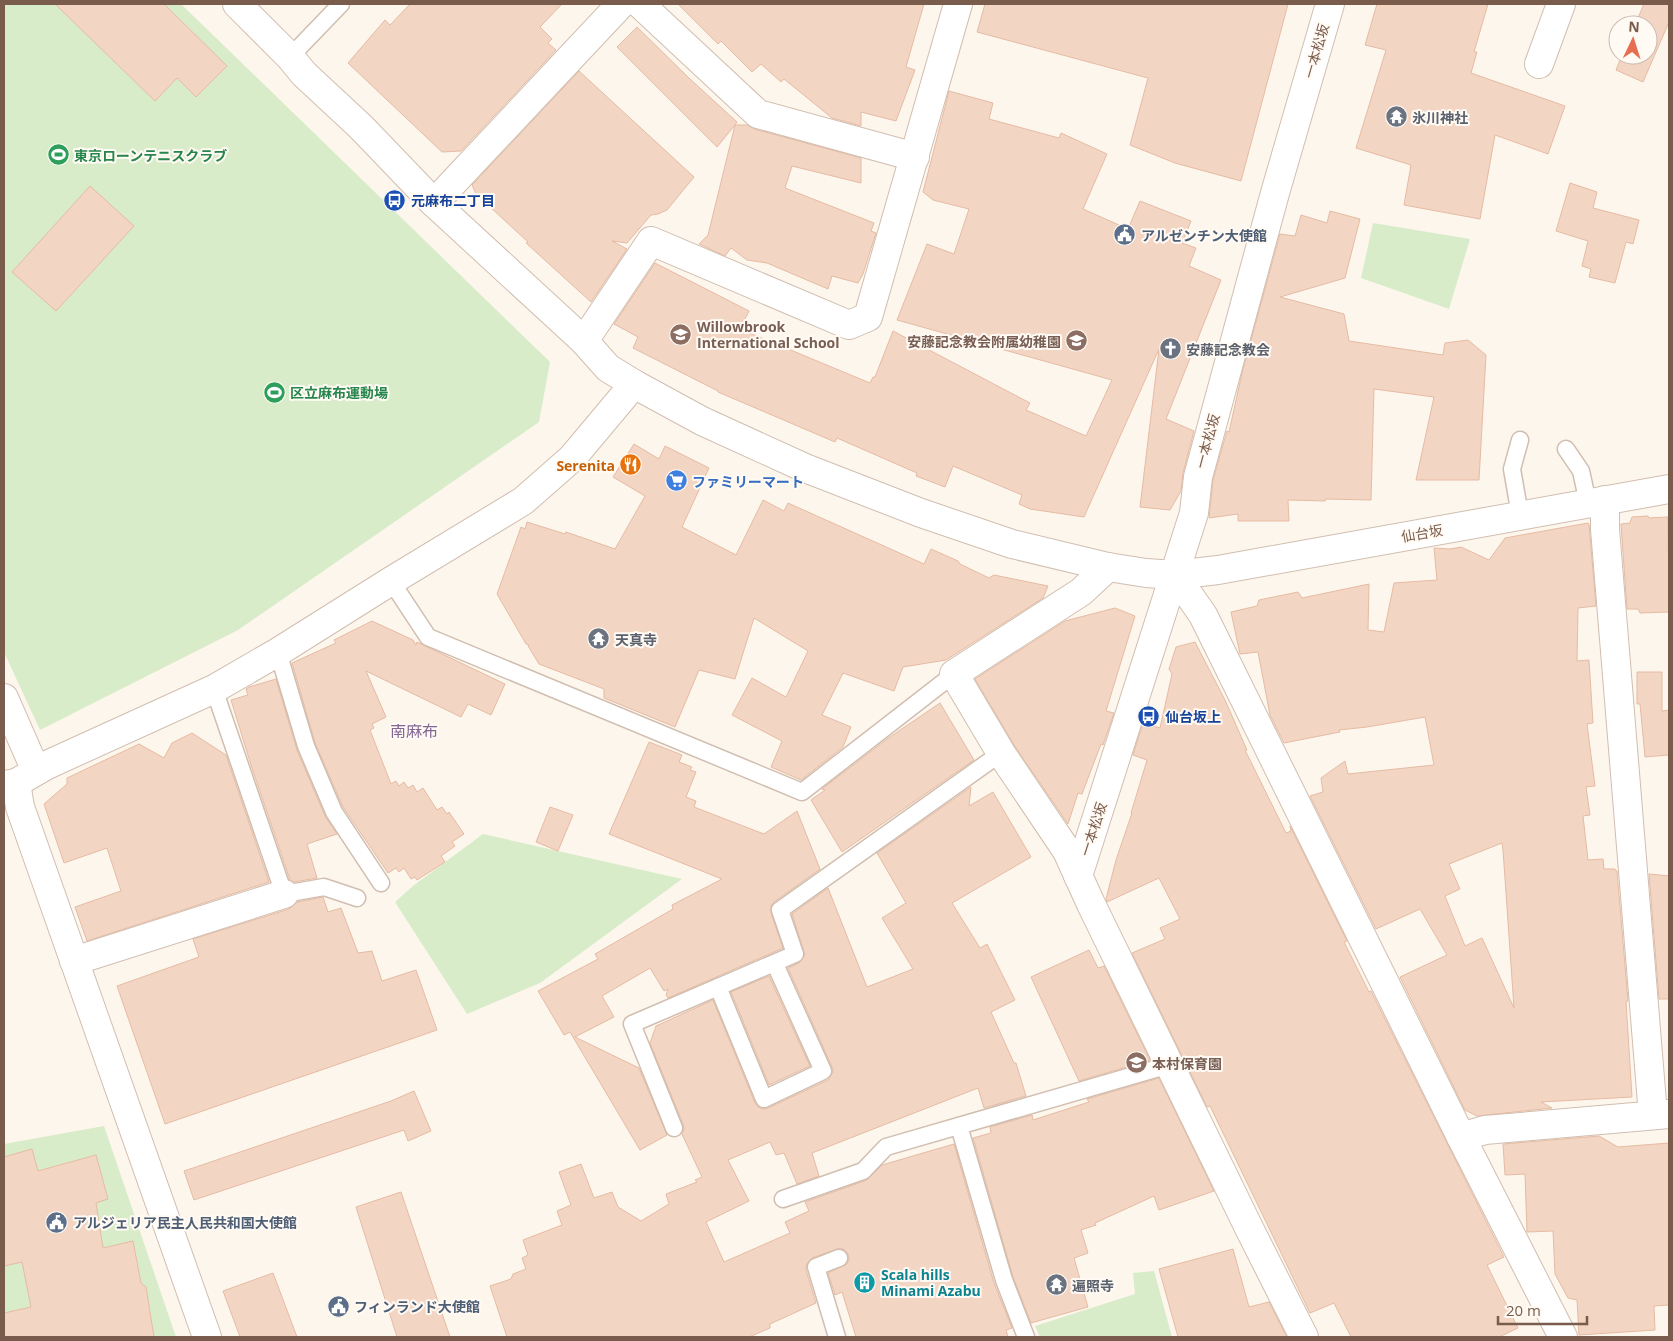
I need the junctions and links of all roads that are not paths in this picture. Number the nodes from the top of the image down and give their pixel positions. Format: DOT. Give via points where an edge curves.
graph roads {
  1 [pos="236,4"];
  2 [pos="341,4"];
  3 [pos="621,4"];
  4 [pos="640,4"];
  5 [pos="958,4"];
  6 [pos="1330,4"];
  7 [pos="1561,4"];
  8 [pos="290,56"];
  9 [pos="1539,64"];
  10 [pos="915,157"];
  11 [pos="434,202"];
  12 [pos="584,341"];
  13 [pos="634,384"];
  14 [pos="1520,440"];
  15 [pos="1566,449"];
  16 [pos="1669,489"];
  17 [pos="1597,502"];
  18 [pos="1520,515"];
  19 [pos="1108,567"];
  20 [pos="1175,575"];
  21 [pos="391,581"];
  22 [pos="278,652"];
  23 [pos="954,674"];
  24 [pos="214,689"];
  25 [pos="4,698"];
  26 [pos="1001,753"];
  27 [pos="19,780"];
  28 [pos="1078,876"];
  29 [pos="381,882"];
  30 [pos="284,894"];
  31 [pos="357,898"];
  32 [pos="74,961"];
  33 [pos="774,964"];
  34 [pos="718,987"];
  35 [pos="1170,1065"];
  36 [pos="1661,1115"];
  37 [pos="959,1126"];
  38 [pos="674,1128"];
  39 [pos="1461,1137"];
  40 [pos="783,1199"];
  41 [pos="839,1258"];
  42 [pos="207,1337"];
  43 [pos="837,1337"];
  44 [pos="1026,1337"];
  45 [pos="1304,1337"];
  46 [pos="1563,1337"];
  1 -- 8 [label="street, 仙台坂"];
  2 -- 8 [label="lane"];
  3 -- 11 [label="street"];
  4 -- 10 [label="street" via="758,114"];
  5 -- 10 [label="street"];
  6 -- 20 [label="street, 一本松坂" via="1245,301 1198,477 1194,513"];
  7 -- 9 [label="street"];
  8 -- 11 [label="street, 仙台坂" via="304,74"];
  10 -- 12 [label="street" via="868,317 849,325 651,241"];
  11 -- 12 [label="street, 仙台坂"];
  12 -- 13 [label="street, 仙台坂" via="608,368"];
  13 -- 19 [label="street, 仙台坂" via="702,421 805,468 921,513 1012,544"];
  13 -- 21 [label="street" via="572,458 523,501"];
  14 -- 18 [label="lane" via="1512,469"];
  15 -- 17 [label="lane"];
  16 -- 17 [label="street, 仙台坂"];
  17 -- 18 [label="street, 仙台坂"];
  17 -- 36 [label="street" via="1604,514"];
  18 -- 20 [label="street, 仙台坂"];
  19 -- 20 [label="street, 仙台坂"];
  19 -- 23 [label="street" via="1081,592"];
  20 -- 28 [label="street, 一本松坂"];
  20 -- 39 [label="street" via="1202,615"];
  21 -- 22 [label="street"];
  21 -- 23 [label="lane" via="428,637 802,792"];
  22 -- 24 [label="street"];
  22 -- 29 [label="lane" via="306,746 334,812"];
  23 -- 26 [label="street"];
  24 -- 27 [label="street"];
  24 -- 30 [label="lane"];
  25 -- 27 [label="street"];
  26 -- 28 [label="street" via="1067,851"];
  26 -- 33 [label="lane" via="780,910 795,954"];
  27 -- 32 [label="street" via="20,806"];
  28 -- 35 [label="street"];
  30 -- 31 [label="lane" via="324,887"];
  30 -- 32 [label="street"];
  32 -- 42 [label="street"];
  33 -- 34 [label="lane"];
  33 -- 34 [label="lane" via="823,1070 764,1099"];
  34 -- 38 [label="lane" via="632,1024"];
  35 -- 37 [label="lane"];
  35 -- 45 [label="street"];
  36 -- 39 [label="street" via="1485,1130"];
  37 -- 40 [label="lane" via="886,1147 863,1171"];
  37 -- 44 [label="lane" via="1004,1280"];
  39 -- 46 [label="street"];
  41 -- 43 [label="lane" via="816,1267"];
}
